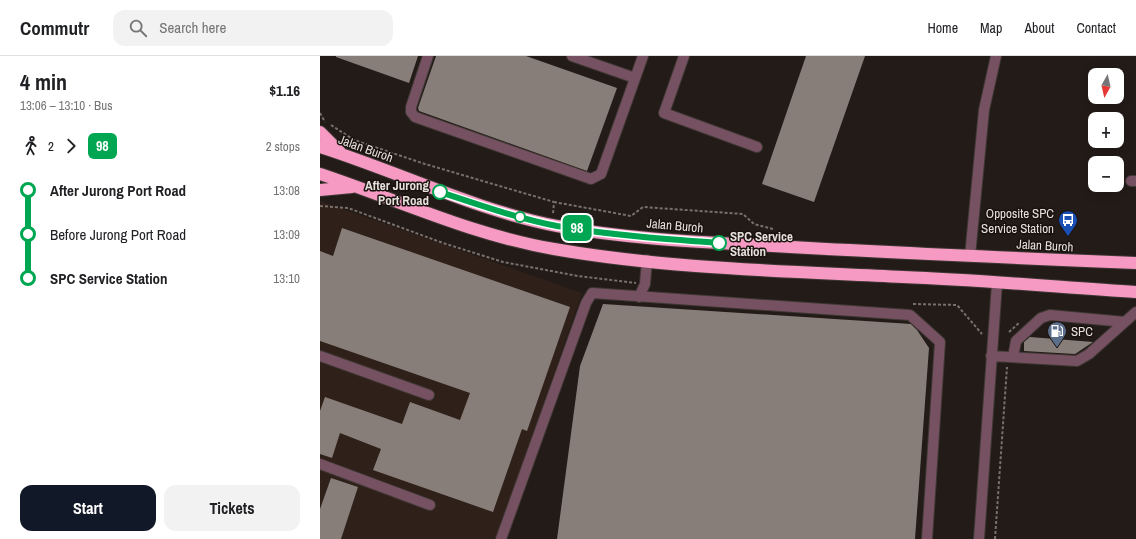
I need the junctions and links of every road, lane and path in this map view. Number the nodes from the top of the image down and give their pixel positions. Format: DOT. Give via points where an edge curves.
graph roads {
  1 [pos="428,56"];
  2 [pos="572,56"];
  3 [pos="643,56"];
  4 [pos="684,56"];
  5 [pos="996,56"];
  6 [pos="635,78"];
  7 [pos="320,113"];
  8 [pos="320,132"];
  9 [pos="320,147"];
  10 [pos="757,147"];
  11 [pos="340,153"];
  12 [pos="320,174"];
  13 [pos="360,187"];
  14 [pos="320,190"];
  15 [pos="554,202"];
  16 [pos="320,206"];
  17 [pos="552,224"];
  18 [pos="773,229"];
  19 [pos="970,256"];
  20 [pos="646,260"];
  21 [pos="1136,263"];
  22 [pos="996,283"];
  23 [pos="645,284"];
  24 [pos="1136,292"];
  25 [pos="639,297"];
  26 [pos="907,304"];
  27 [pos="1136,312"];
  28 [pos="1023,320"];
  29 [pos="1125,322"];
  30 [pos="1009,333"];
  31 [pos="983,335"];
  32 [pos="320,356"];
  33 [pos="991,356"];
  34 [pos="1010,357"];
  35 [pos="429,395"];
  36 [pos="320,464"];
  37 [pos="430,505"];
  38 [pos="501,539"];
  39 [pos="927,539"];
  40 [pos="979,539"];
  41 [pos="995,539"];
  1 -- 6 [label="lane" via="411,107 411,112 415,116 591,179 601,174"];
  2 -- 6 [label="lane"];
  3 -- 6 [label="lane"];
  4 -- 10 [label="lane" via="664,113"];
  5 -- 19 [label="lane" via="984,110"];
  7 -- 15 [label="path" via="324,121 354,140"];
  8 -- 11 [label="highway"];
  9 -- 11 [label="highway, Jalan Buroh"];
  11 -- 17 [label="highway, Jalan Buroh" via="509,215"];
  12 -- 13 [label="highway"];
  13 -- 14 [label="highway"];
  13 -- 20 [label="highway" via="454,223 502,237 553,248"];
  15 -- 17 [label="path"];
  15 -- 18 [label="path" via="631,216 643,207 743,214 754,224"];
  16 -- 23 [label="path" via="348,208 503,262 578,276"];
  17 -- 19 [label="highway, Jalan Buroh" via="708,242"];
  19 -- 21 [label="highway, Jalan Buroh"];
  20 -- 22 [label="highway" via="706,266"];
  20 -- 23 [label="lane"];
  22 -- 24 [label="highway"];
  22 -- 33 [label="lane"];
  23 -- 25 [label="lane"];
  25 -- 38 [label="lane" via="592,293 588,298"];
  25 -- 39 [label="lane" via="910,315 940,342"];
  26 -- 31 [label="path" via="957,305"];
  27 -- 29 [label="lane"];
  28 -- 30 [label="path"];
  29 -- 34 [label="lane" via="1077,362"];
  29 -- 34 [label="lane" via="1050,315 1041,318 1016,341"];
  32 -- 35 [label="lane"];
  33 -- 34 [label="lane"];
  33 -- 40 [label="lane"];
  34 -- 41 [label="path"];
  36 -- 37 [label="lane"];
}
